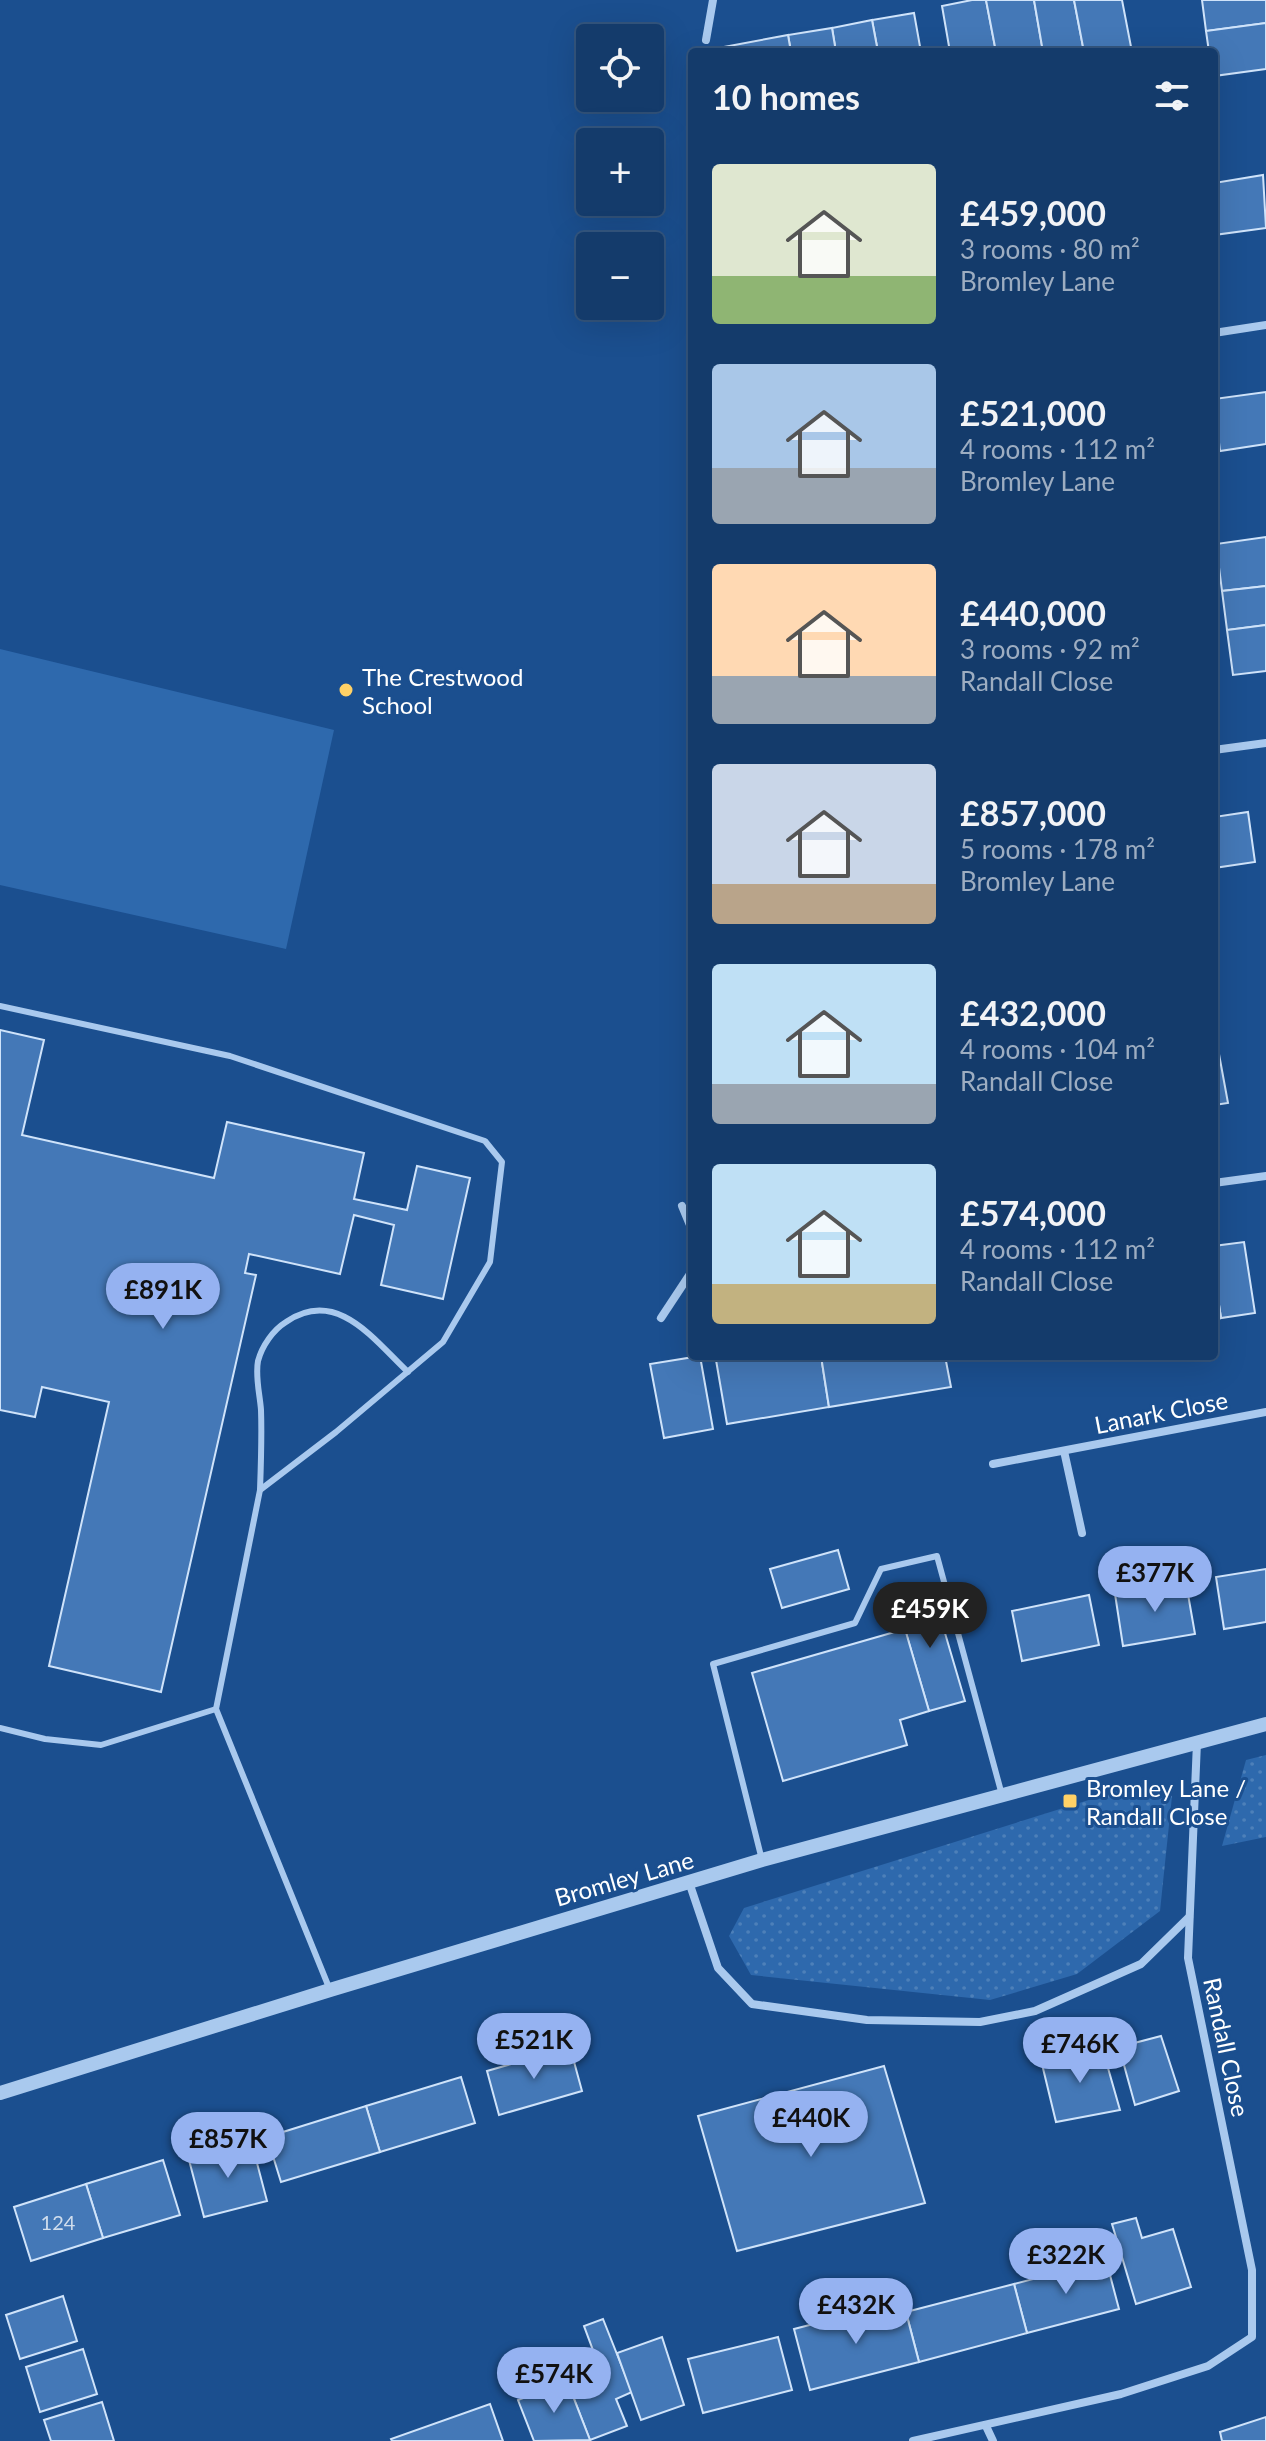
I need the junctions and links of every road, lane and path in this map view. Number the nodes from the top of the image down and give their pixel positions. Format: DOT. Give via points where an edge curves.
graph roads {
  1 [pos="713,0"];
  2 [pos="706,40"];
  3 [pos="1266,325"];
  4 [pos="1218,332"];
  5 [pos="1266,743"];
  6 [pos="1218,749"];
  7 [pos="0,1006"];
  8 [pos="1266,1176"];
  9 [pos="1218,1182"];
  10 [pos="682,1206"];
  11 [pos="688,1220"];
  12 [pos="688,1277"];
  13 [pos="661,1318"];
  14 [pos="408,1372"];
  15 [pos="1266,1412"];
  16 [pos="1064,1451"];
  17 [pos="993,1464"];
  18 [pos="260,1490"];
  19 [pos="1082,1533"];
  20 [pos="216,1709"];
  21 [pos="1266,1724"];
  22 [pos="0,1728"];
  23 [pos="1197,1742"];
  24 [pos="1002,1795"];
  25 [pos="762,1860"];
  26 [pos="689,1882"];
  27 [pos="1189,1917"];
  28 [pos="330,1990"];
  29 [pos="0,2093"];
  30 [pos="986,2426"];
  31 [pos="913,2441"];
  32 [pos="993,2441"];
  1 -- 2 [label="street"];
  3 -- 4 [label="street"];
  5 -- 6 [label="street"];
  7 -- 14 [label="lane" via="230,1056 485,1141 502,1162 490,1262 443,1342"];
  8 -- 9 [label="street"];
  10 -- 11 [label="street"];
  12 -- 13 [label="street"];
  14 -- 18 [label="lane"];
  14 -- 18 [label="lane" via="353,1320 332,1311 297,1315 282,1324 258,1362"];
  15 -- 16 [label="street, Lanark Close"];
  16 -- 17 [label="street, Lanark Close"];
  16 -- 19 [label="street, Lanark Close"];
  18 -- 20 [label="lane"];
  20 -- 22 [label="lane" via="101,1745"];
  20 -- 28 [label="lane"];
  21 -- 23 [label="street, Bromley Lane"];
  23 -- 24 [label="street, Bromley Lane"];
  23 -- 27 [label="street, Randall Close"];
  24 -- 25 [label="street, Bromley Lane"];
  24 -- 25 [label="lane" via="937,1556 881,1569 855,1623 713,1664"];
  25 -- 26 [label="street, Bromley Lane"];
  26 -- 27 [label="street" via="718,1968 752,2004 867,2020 980,2022 1035,2011 1141,1964"];
  26 -- 28 [label="street, Bromley Lane"];
  27 -- 30 [label="street, Randall Close" via="1188,1958 1252,2270 1252,2337 1208,2366 1121,2394"];
  28 -- 29 [label="street, Bromley Lane"];
  30 -- 31 [label="street, Randall Close"];
  30 -- 32 [label="street"];
}
